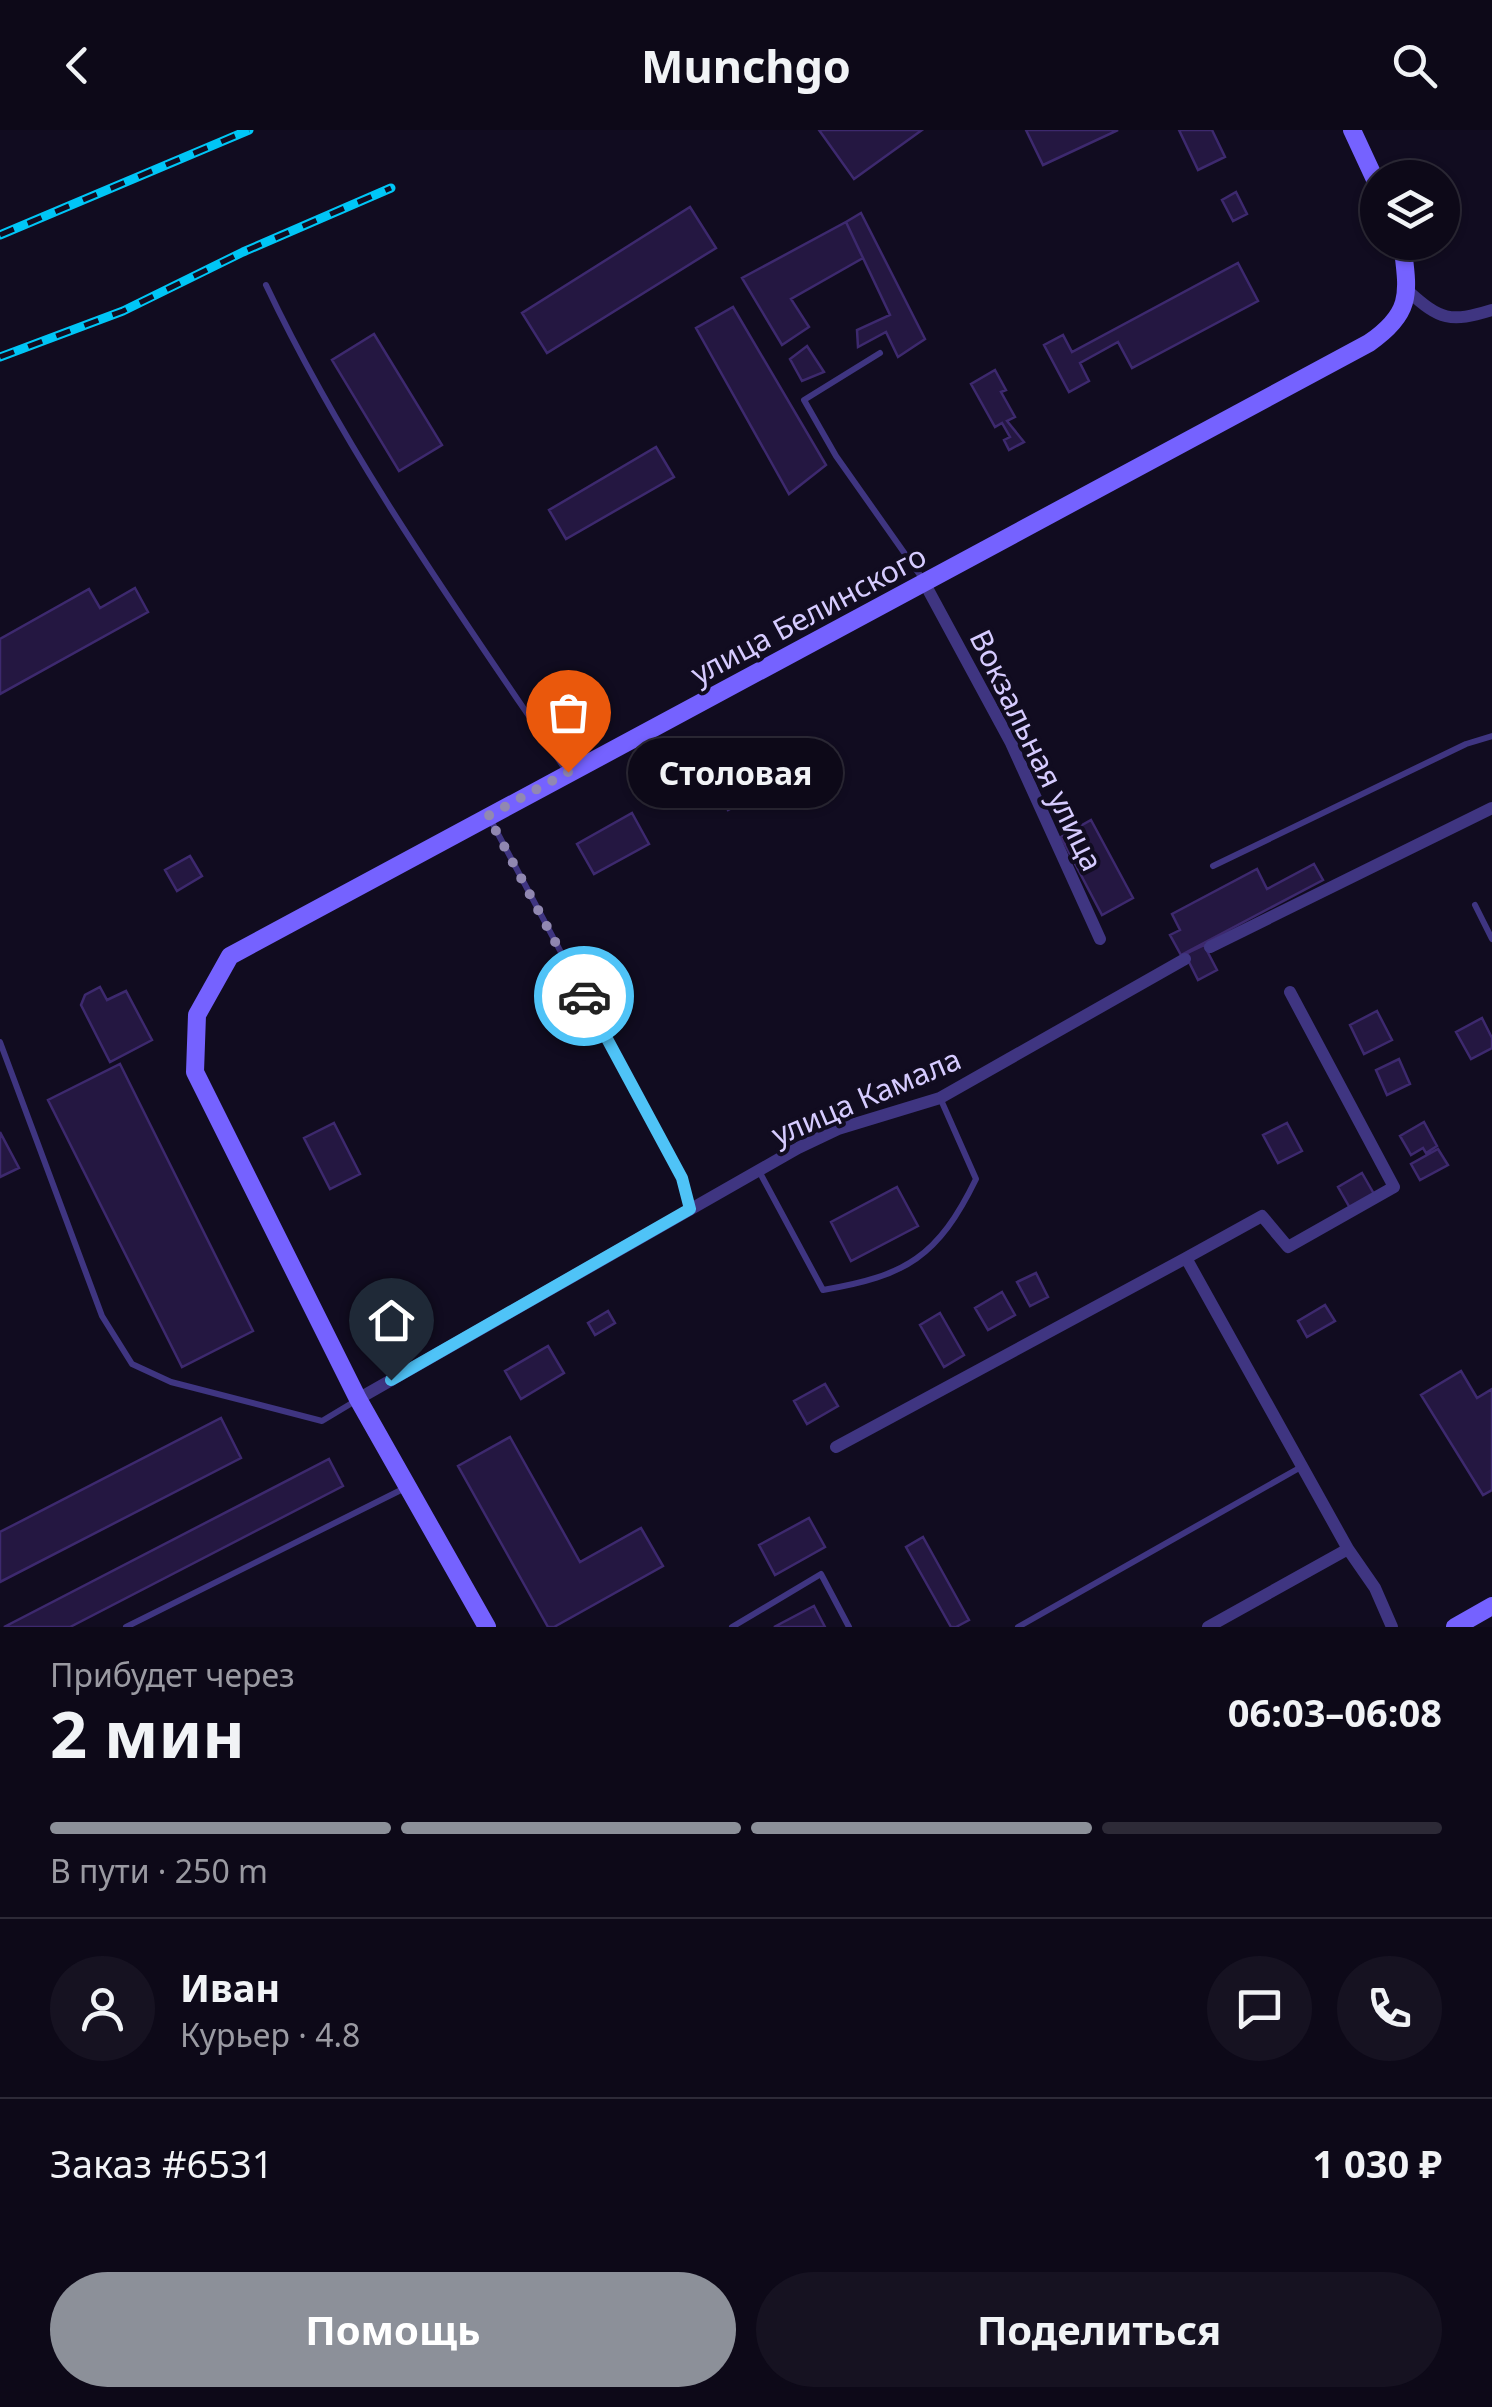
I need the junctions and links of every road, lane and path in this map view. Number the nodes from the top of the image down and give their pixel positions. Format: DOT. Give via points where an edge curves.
graph roads {
  1 [pos="1352,130"];
  2 [pos="1366,160"];
  3 [pos="1404,260"];
  4 [pos="266,285"];
  5 [pos="1408,291"];
  6 [pos="1492,310"];
  7 [pos="880,354"];
  8 [pos="925,584"];
  9 [pos="1492,736"];
  10 [pos="568,772"];
  11 [pos="1492,808"];
  12 [pos="488,816"];
  13 [pos="1213,866"];
  14 [pos="1475,905"];
  15 [pos="1100,939"];
  16 [pos="1492,939"];
  17 [pos="1210,947"];
  18 [pos="1185,959"];
  19 [pos="1290,992"];
  20 [pos="0,1042"];
  21 [pos="940,1098"];
  22 [pos="758,1170"];
  23 [pos="690,1209"];
  24 [pos="1186,1258"];
  25 [pos="358,1399"];
  26 [pos="836,1448"];
  27 [pos="1302,1466"];
  28 [pos="408,1486"];
  29 [pos="1348,1549"];
  30 [pos="1492,1606"];
  31 [pos="126,1627"];
  32 [pos="487,1627"];
  33 [pos="732,1627"];
  34 [pos="849,1627"];
  35 [pos="1018,1627"];
  36 [pos="1208,1627"];
  37 [pos="1392,1627"];
  38 [pos="1455,1627"];
  1 -- 2 [label="street"];
  3 -- 5 [label="street"];
  4 -- 10 [label="lane" via="299,355 400,526"];
  5 -- 6 [label="street" via="1439,317"];
  5 -- 8 [label="street, улица Белинского" via="1394,325 1369,343"];
  7 -- 8 [label="lane" via="804,400"];
  8 -- 10 [label="street, улица Белинского"];
  8 -- 15 [label="street, Вокзальная улица" via="1011,744"];
  9 -- 13 [label="lane"];
  10 -- 12 [label="street, улица Белинского"];
  11 -- 17 [label="street"];
  12 -- 23 [label="lane" via="682,1178"];
  12 -- 25 [label="street, улица Белинского" via="230,956 196,1015 194,1072"];
  14 -- 16 [label="lane"];
  18 -- 21 [label="street, улица Камала"];
  19 -- 24 [label="street" via="1394,1188 1288,1247 1262,1216"];
  20 -- 25 [label="lane" via="102,1316 132,1364 170,1382 322,1421"];
  21 -- 22 [label="street, улица Камала" via="838,1130"];
  21 -- 22 [label="lane" via="976,1180 918,1261 876,1281 823,1290"];
  22 -- 23 [label="street, улица Камала"];
  23 -- 25 [label="street, улица Камала"];
  24 -- 26 [label="street"];
  24 -- 27 [label="street"];
  25 -- 28 [label="street"];
  27 -- 29 [label="street"];
  27 -- 35 [label="lane"];
  28 -- 31 [label="lane"];
  28 -- 32 [label="street"];
  29 -- 36 [label="street"];
  29 -- 37 [label="street"];
  30 -- 38 [label="street"];
  33 -- 34 [label="lane" via="820,1574"];
}
